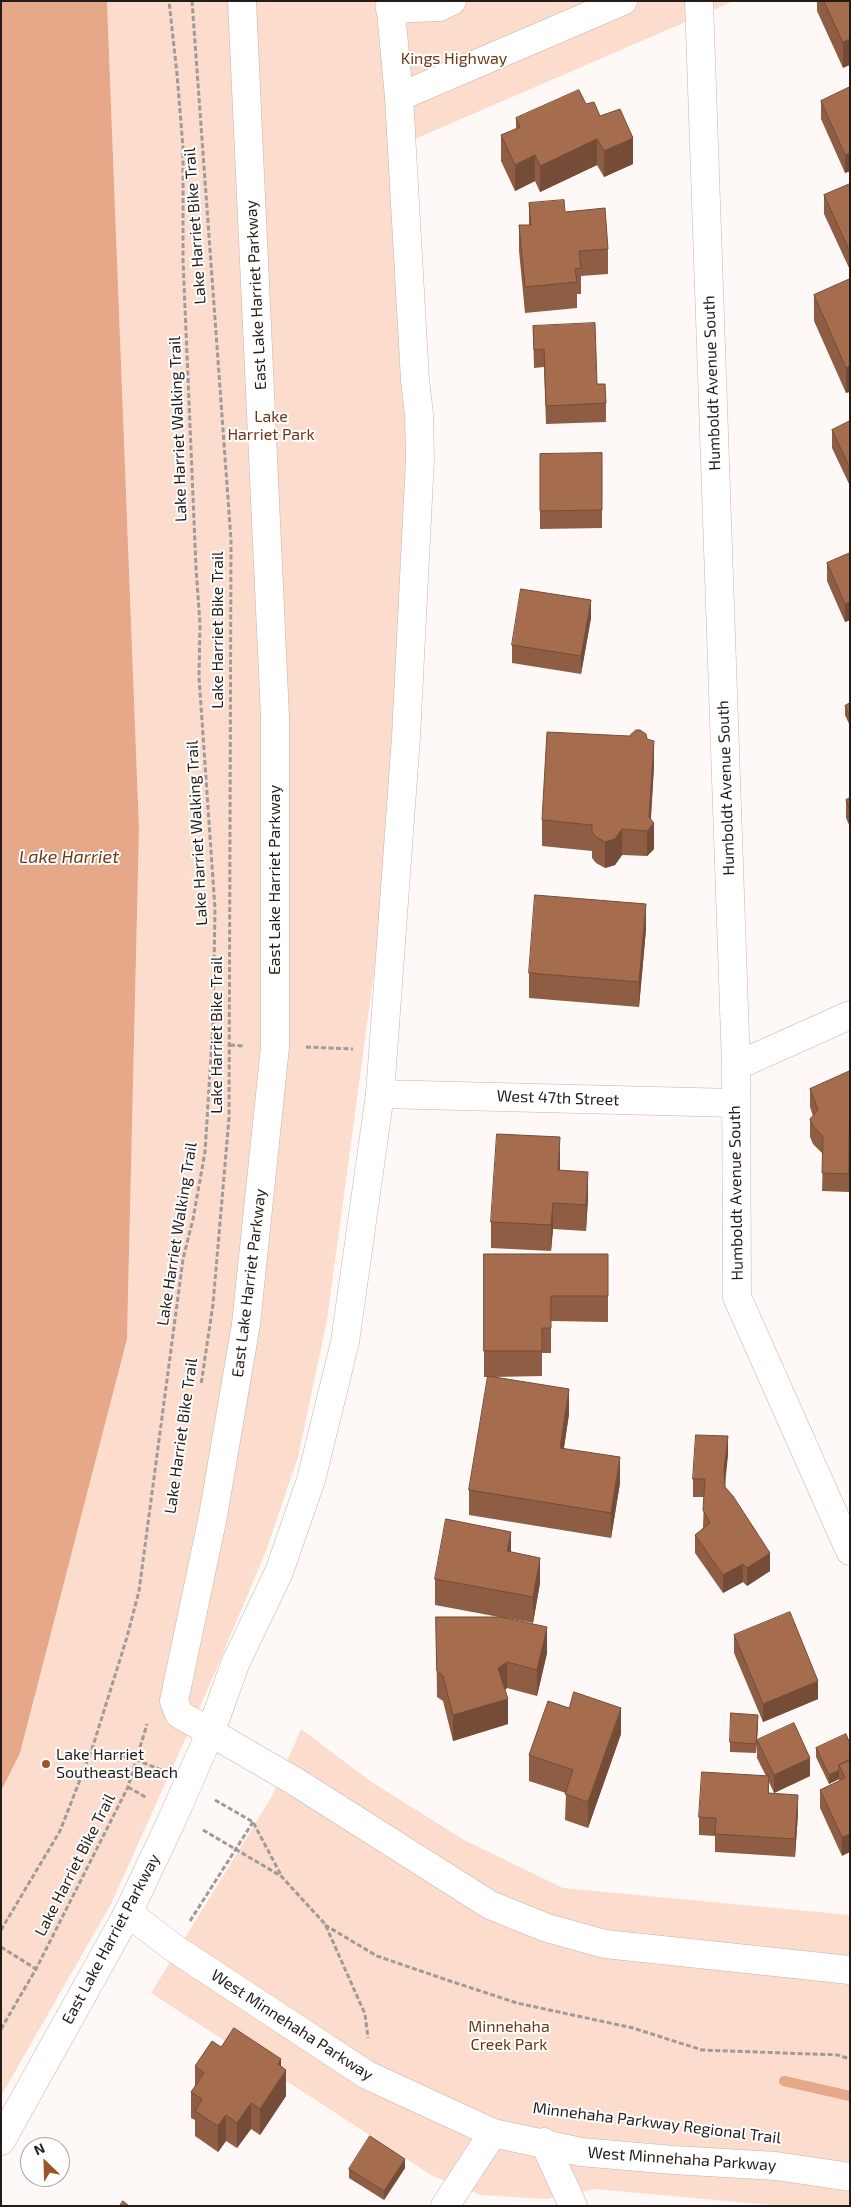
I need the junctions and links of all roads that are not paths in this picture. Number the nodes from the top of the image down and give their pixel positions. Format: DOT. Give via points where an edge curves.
graph roads {
  1 [pos="242,1"];
  2 [pos="452,1"];
  3 [pos="623,1"];
  4 [pos="699,1"];
  5 [pos="390,5"];
  6 [pos="399,97"];
  7 [pos="850,1015"];
  8 [pos="736,1066"];
  9 [pos="380,1094"];
  10 [pos="735,1103"];
  11 [pos="850,1551"];
  12 [pos="211,1731"];
  13 [pos="128,1913"];
  14 [pos="850,1970"];
  15 [pos="493,2132"];
  16 [pos="1,2141"];
  17 [pos="544,2142"];
  18 [pos="850,2177"];
  19 [pos="445,2206"];
  20 [pos="573,2206"];
  1 -- 12 [label="street, East Lake Harriet Parkway" via="275,717 275,1047 246,1324 214,1516 174,1701 179,1714"];
  2 -- 5 [label="street" via="439,7"];
  3 -- 6 [label="street"];
  4 -- 8 [label="street, Humboldt Avenue South"];
  5 -- 6 [label="street, East Lake Harriet Parkway"];
  6 -- 9 [label="street, East Lake Harriet Parkway" via="420,458 406,737"];
  7 -- 8 [label="street"];
  8 -- 10 [label="street, Humboldt Avenue South"];
  9 -- 10 [label="street, West 47th Street"];
  9 -- 12 [label="street, East Lake Harriet Parkway" via="345,1342 310,1480 279,1572 235,1664"];
  10 -- 11 [label="street, Humboldt Avenue South" via="737,1297"];
  12 -- 13 [label="street, East Lake Harriet Parkway"];
  12 -- 14 [label="street" via="490,1905 547,1928 605,1944"];
  13 -- 15 [label="street, West Minnehaha Parkway" via="174,1948 367,2075"];
  13 -- 16 [label="street, East Lake Harriet Parkway"];
  15 -- 17 [label="street, West Minnehaha Parkway"];
  15 -- 19 [label="street"];
  17 -- 18 [label="street, West Minnehaha Parkway" via="581,2152 776,2166"];
  17 -- 20 [label="street"];
}
